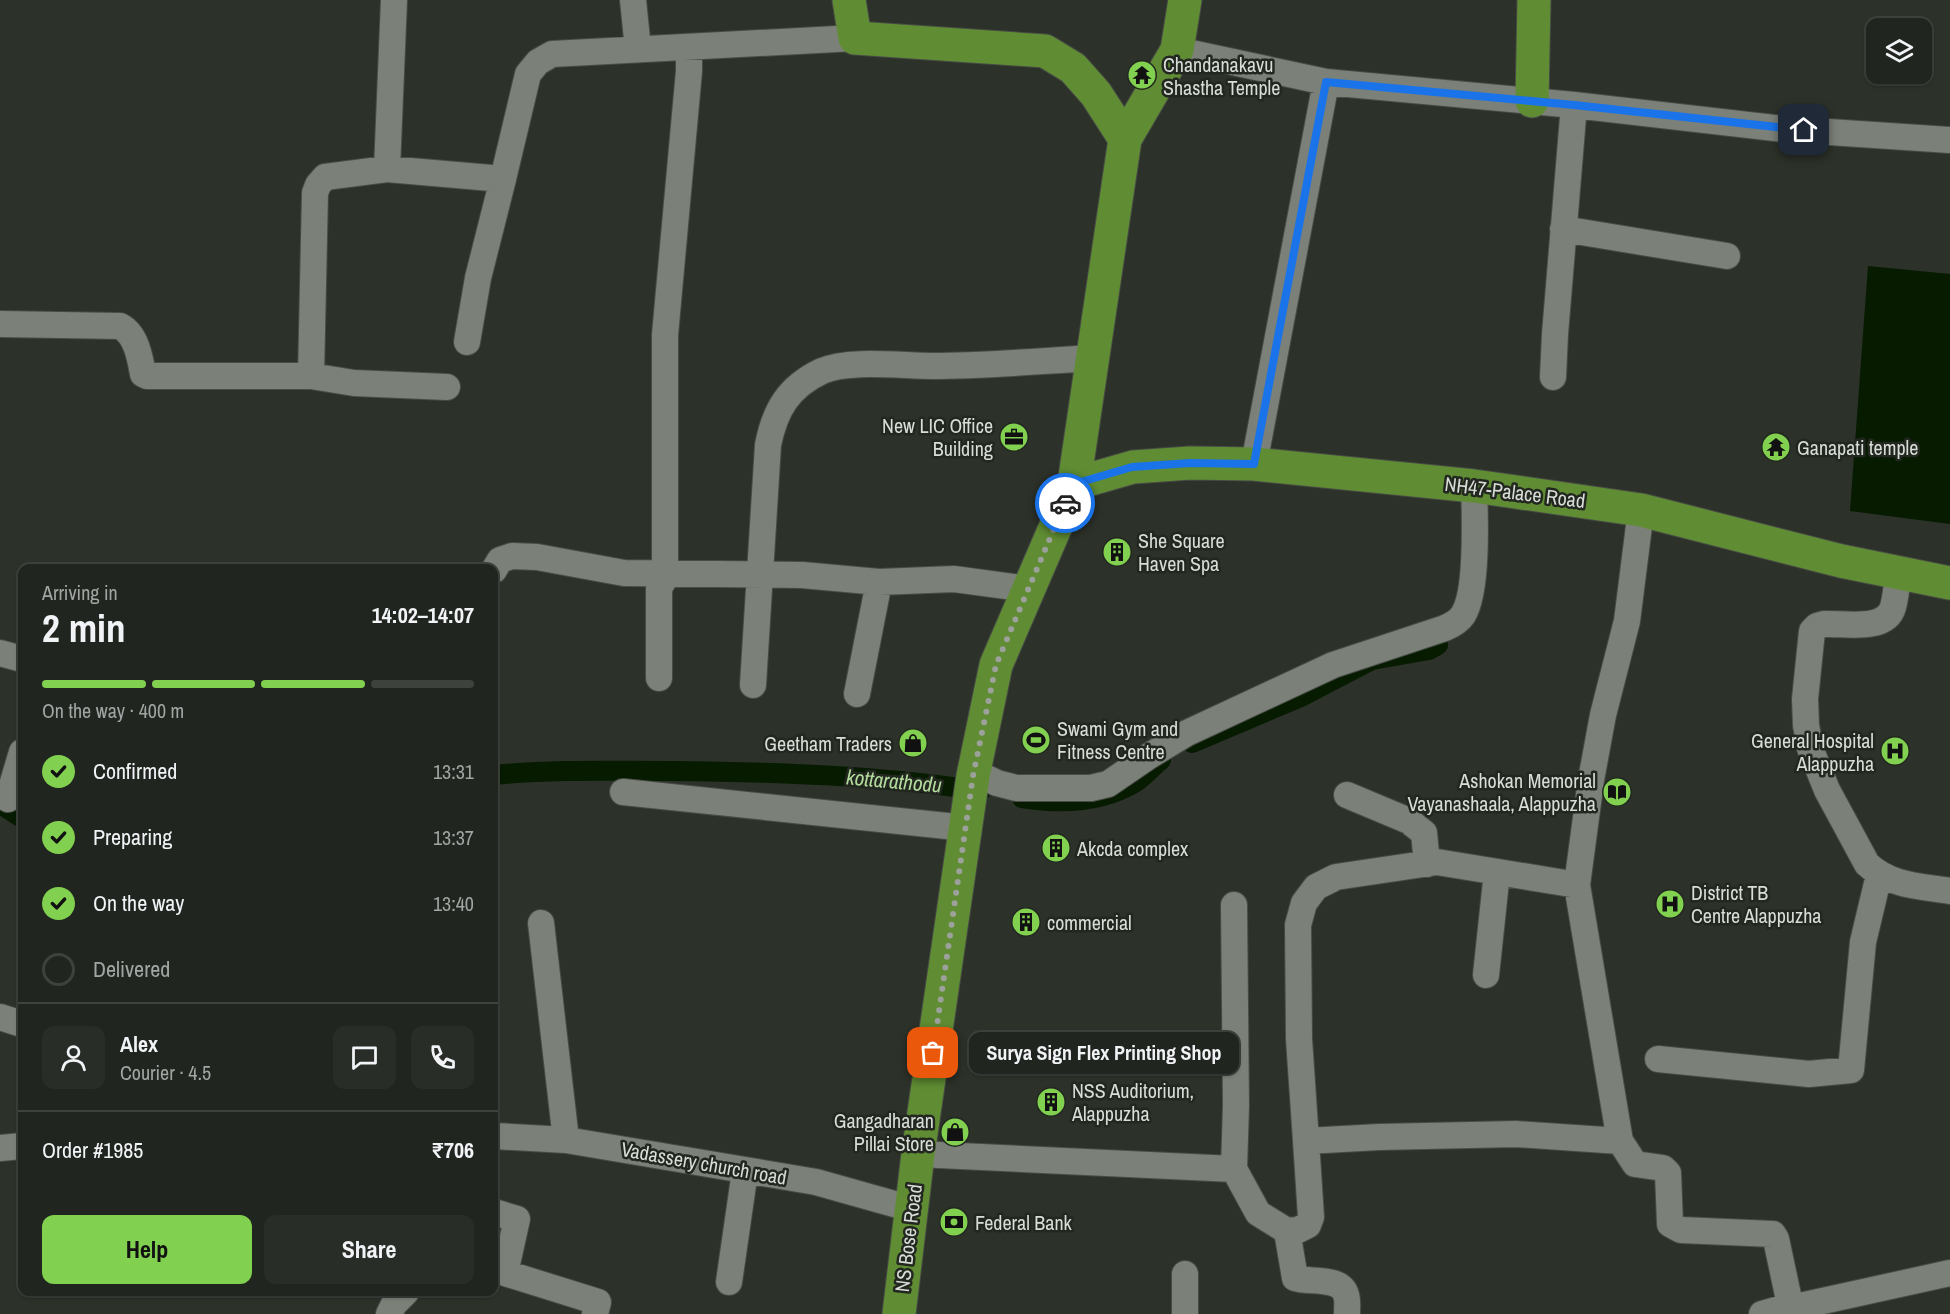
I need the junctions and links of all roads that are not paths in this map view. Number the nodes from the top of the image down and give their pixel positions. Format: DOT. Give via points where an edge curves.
graph roads {
  1 [pos="394,0"];
  2 [pos="633,0"];
  3 [pos="849,0"];
  4 [pos="1185,0"];
  5 [pos="1534,0"];
  6 [pos="855,38"];
  7 [pos="689,47"];
  8 [pos="638,49"];
  9 [pos="1176,50"];
  10 [pos="1326,82"];
  11 [pos="1532,101"];
  12 [pos="1574,105"];
  13 [pos="1125,139"];
  14 [pos="1950,140"];
  15 [pos="387,169"];
  16 [pos="503,179"];
  17 [pos="1563,228"];
  18 [pos="1727,255"];
  19 [pos="0,324"];
  20 [pos="467,342"];
  21 [pos="1092,358"];
  22 [pos="310,376"];
  23 [pos="1553,377"];
  24 [pos="447,387"];
  25 [pos="1254,464"];
  26 [pos="1074,484"];
  27 [pos="1474,486"];
  28 [pos="1641,510"];
  29 [pos="498,564"];
  30 [pos="667,573"];
  31 [pos="1898,574"];
  32 [pos="761,576"];
  33 [pos="879,582"];
  34 [pos="1950,583"];
  35 [pos="1028,589"];
  36 [pos="0,653"];
  37 [pos="18,658"];
  38 [pos="659,678"];
  39 [pos="753,685"];
  40 [pos="857,694"];
  41 [pos="18,765"];
  42 [pos="623,792"];
  43 [pos="970,795"];
  44 [pos="1347,795"];
  45 [pos="8,799"];
  46 [pos="1427,864"];
  47 [pos="1497,872"];
  48 [pos="1880,875"];
  49 [pos="1577,885"];
  50 [pos="1950,891"];
  51 [pos="1234,905"];
  52 [pos="541,923"];
  53 [pos="1486,975"];
  54 [pos="0,1017"];
  55 [pos="18,1023"];
  56 [pos="1658,1059"];
  57 [pos="498,1136"];
  58 [pos="566,1140"];
  59 [pos="1306,1141"];
  60 [pos="1620,1141"];
  61 [pos="18,1146"];
  62 [pos="0,1148"];
  63 [pos="918,1154"];
  64 [pos="1234,1169"];
  65 [pos="745,1171"];
  66 [pos="912,1209"];
  67 [pos="498,1213"];
  68 [pos="1287,1231"];
  69 [pos="1950,1273"];
  70 [pos="1185,1274"];
  71 [pos="729,1282"];
  72 [pos="402,1296"];
  73 [pos="1793,1305"];
  74 [pos="389,1314"];
  75 [pos="595,1314"];
  76 [pos="899,1314"];
  77 [pos="1185,1314"];
  78 [pos="1347,1314"];
  79 [pos="1762,1314"];
  1 -- 15 [label="street"];
  2 -- 8 [label="street"];
  3 -- 6 [label="main road"];
  4 -- 9 [label="main road"];
  5 -- 11 [label="main road"];
  6 -- 7 [label="street"];
  6 -- 13 [label="main road" via="1045,51 1073,68 1096,94"];
  7 -- 8 [label="street"];
  7 -- 30 [label="street" via="665,335"];
  8 -- 16 [label="street" via="552,54 538,62 528,74"];
  9 -- 10 [label="street"];
  9 -- 13 [label="main road"];
  10 -- 11 [label="street"];
  10 -- 25 [label="street"];
  11 -- 12 [label="street"];
  12 -- 14 [label="street" via="1784,129"];
  12 -- 17 [label="street"];
  13 -- 21 [label="main road, NS Bose Road"];
  15 -- 16 [label="street"];
  15 -- 22 [label="street" via="326,177 315,193"];
  16 -- 20 [label="street" via="470,314"];
  17 -- 18 [label="street"];
  17 -- 23 [label="street"];
  19 -- 22 [label="street" via="120,326 133,339 143,374 147,376"];
  21 -- 26 [label="main road, NS Bose Road"];
  21 -- 32 [label="street" via="933,366 852,365 823,371 795,389 781,404 768,445"];
  22 -- 24 [label="street" via="354,383"];
  25 -- 26 [label="main road, NH47-Palace Road" via="1132,467"];
  25 -- 27 [label="main road, NH47-Palace Road"];
  26 -- 35 [label="main road, NS Bose Road"];
  27 -- 28 [label="main road, NH47-Palace Road"];
  27 -- 43 [label="street" via="1474,566 1469,599 1463,615 1451,625 1333,665 1187,734 1108,784 1091,788 1016,788 997,783"];
  28 -- 31 [label="main road, NH47-Palace Road"];
  28 -- 49 [label="street" via="1627,621 1603,716"];
  29 -- 30 [label="street" via="512,556 537,557 624,573"];
  30 -- 32 [label="street"];
  30 -- 38 [label="street" via="659,588"];
  31 -- 34 [label="main road, NH47-Palace Road"];
  31 -- 48 [label="street" via="1893,607 1882,621 1824,624 1812,631 1805,699 1810,748 1818,770 1867,864"];
  32 -- 33 [label="street" via="802,575"];
  32 -- 39 [label="street"];
  33 -- 35 [label="street" via="954,579"];
  33 -- 40 [label="street"];
  35 -- 43 [label="main road, NS Bose Road" via="996,665"];
  36 -- 37 [label="street"];
  41 -- 45 [label="street"];
  42 -- 43 [label="street"];
  43 -- 63 [label="main road, NS Bose Road"];
  44 -- 46 [label="street" via="1409,821 1424,833"];
  46 -- 47 [label="street" via="1437,862"];
  46 -- 59 [label="street" via="1336,877 1316,887 1304,903 1298,925 1299,1039"];
  47 -- 49 [label="street"];
  47 -- 53 [label="street"];
  48 -- 50 [label="street"];
  48 -- 56 [label="street" via="1863,942 1851,1070 1809,1074"];
  49 -- 60 [label="street"];
  51 -- 64 [label="street"];
  52 -- 58 [label="street"];
  54 -- 55 [label="street"];
  57 -- 58 [label="street, Vadassery church road"];
  58 -- 65 [label="street, Vadassery church road"];
  59 -- 60 [label="street" via="1516,1134"];
  59 -- 68 [label="street" via="1311,1217 1308,1225"];
  60 -- 73 [label="street" via="1635,1164 1663,1168 1668,1173 1668,1217 1674,1228 1773,1234"];
  61 -- 62 [label="street"];
  63 -- 64 [label="street"];
  63 -- 66 [label="main road, NS Bose Road"];
  64 -- 68 [label="street" via="1258,1213"];
  65 -- 66 [label="street, Vadassery church road" via="816,1182"];
  65 -- 71 [label="street"];
  66 -- 76 [label="main road, NS Bose Road"];
  67 -- 75 [label="street" via="517,1219 506,1273 598,1302"];
  68 -- 78 [label="street" via="1295,1278 1333,1283 1342,1288 1347,1295"];
  69 -- 73 [label="street"];
  70 -- 77 [label="street"];
  72 -- 74 [label="street"];
  73 -- 79 [label="street"];
}
